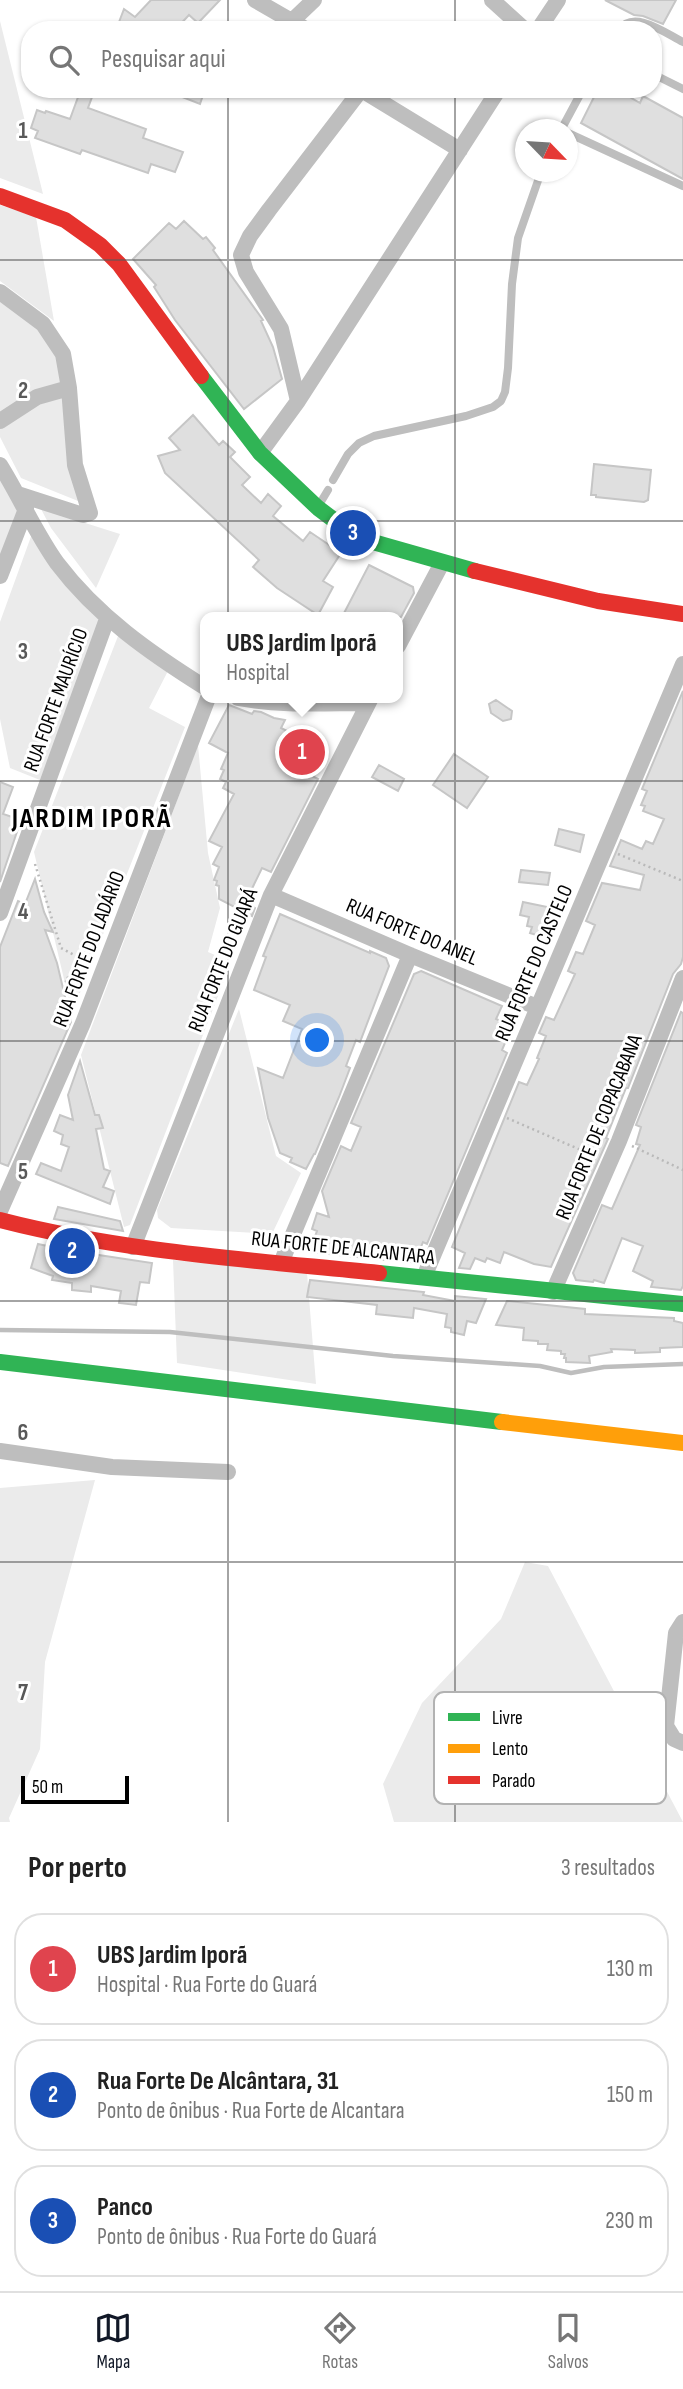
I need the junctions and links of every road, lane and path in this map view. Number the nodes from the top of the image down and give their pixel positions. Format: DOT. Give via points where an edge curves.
graph roads {
  1 [pos="255,0"];
  2 [pos="314,0"];
  3 [pos="492,0"];
  4 [pos="558,0"];
  5 [pos="293,21"];
  6 [pos="302,21"];
  7 [pos="515,21"];
  8 [pos="544,21"];
  9 [pos="662,32"];
  10 [pos="683,42"];
  11 [pos="662,78"];
  12 [pos="683,89"];
  13 [pos="354,98"];
  14 [pos="373,98"];
  15 [pos="493,98"];
  16 [pos="578,98"];
  17 [pos="567,119"];
  18 [pos="578,138"];
  19 [pos="460,150"];
  20 [pos="538,182"];
  21 [pos="683,186"];
  22 [pos="0,196"];
  23 [pos="0,292"];
  24 [pos="69,388"];
  25 [pos="298,401"];
  26 [pos="0,421"];
  27 [pos="260,453"];
  28 [pos="0,465"];
  29 [pos="333,480"];
  30 [pos="328,490"];
  31 [pos="18,494"];
  32 [pos="318,508"];
  33 [pos="26,509"];
  34 [pos="442,563"];
  35 [pos="0,576"];
  36 [pos="683,614"];
  37 [pos="107,619"];
  38 [pos="403,637"];
  39 [pos="683,664"];
  40 [pos="200,684"];
  41 [pos="206,703"];
  42 [pos="265,703"];
  43 [pos="314,703"];
  44 [pos="368,703"];
  45 [pos="607,848"];
  46 [pos="35,865"];
  47 [pos="683,881"];
  48 [pos="271,895"];
  49 [pos="0,913"];
  50 [pos="410,955"];
  51 [pos="683,978"];
  52 [pos="537,1007"];
  53 [pos="83,1023"];
  54 [pos="494,1113"];
  55 [pos="619,1141"];
  56 [pos="610,1161"];
  57 [pos="683,1170"];
  58 [pos="0,1211"];
  59 [pos="0,1220"];
  60 [pos="133,1247"];
  61 [pos="281,1263"];
  62 [pos="424,1277"];
  63 [pos="553,1292"];
  64 [pos="683,1304"];
  65 [pos="0,1362"];
  66 [pos="683,1443"];
  67 [pos="0,1451"];
  68 [pos="228,1472"];
  69 [pos="683,1622"];
  70 [pos="683,1743"];
  1 -- 5 [label="street"];
  2 -- 6 [label="street"];
  3 -- 7 [label="street"];
  4 -- 8 [label="street"];
  9 -- 10 [label="lane"];
  11 -- 12 [label="lane"];
  13 -- 25 [label="street" via="250,236 241,255 246,272 282,329"];
  14 -- 19 [label="street"];
  15 -- 19 [label="street"];
  16 -- 17 [label="lane"];
  18 -- 21 [label="lane"];
  19 -- 25 [label="street"];
  20 -- 29 [label="lane" via="518,238 508,368 501,401 466,416 359,443"];
  22 -- 27 [label="street" via="65,220 109,254"];
  23 -- 24 [label="street" via="43,324 63,354"];
  24 -- 26 [label="street" via="37,397"];
  24 -- 31 [label="street" via="75,465 90,513 83,516"];
  25 -- 27 [label="street"];
  27 -- 32 [label="street"];
  28 -- 31 [label="street"];
  30 -- 32 [label="lane"];
  31 -- 33 [label="street"];
  32 -- 34 [label="street" via="363,537"];
  33 -- 35 [label="street"];
  33 -- 37 [label="street" via="55,561"];
  34 -- 36 [label="street" via="598,601"];
  34 -- 38 [label="street"];
  37 -- 40 [label="street"];
  37 -- 49 [label="street, RUA FORTE MAURÍCIO"];
  39 -- 45 [label="street, RUA FORTE DO CASTELO"];
  41 -- 53 [label="street, RUA FORTE DO LADÁRIO"];
  42 -- 43 [label="street"];
  44 -- 48 [label="street, RUA FORTE DO GUARÁ"];
  45 -- 47 [label="path"];
  45 -- 52 [label="street, RUA FORTE DO CASTELO"];
  46 -- 53 [label="path" via="61,948 84,964 77,974 65,979"];
  48 -- 50 [label="street, RUA FORTE DO ANEL"];
  48 -- 60 [label="street, RUA FORTE DO GUARÁ"];
  50 -- 52 [label="street, RUA FORTE DO ANEL"];
  50 -- 61 [label="street"];
  51 -- 55 [label="street, RUA FORTE DE COPACABANA"];
  52 -- 54 [label="street, RUA FORTE DO CASTELO"];
  53 -- 58 [label="street, RUA FORTE DO LADÁRIO"];
  54 -- 56 [label="path"];
  54 -- 62 [label="street, RUA FORTE DO CASTELO"];
  55 -- 56 [label="street, RUA FORTE DE COPACABANA"];
  55 -- 57 [label="path"];
  56 -- 63 [label="street, RUA FORTE DE COPACABANA"];
  59 -- 60 [label="street, RUA FORTE DE ALCANTARA"];
  60 -- 61 [label="street, RUA FORTE DE ALCANTARA"];
  61 -- 62 [label="street, RUA FORTE DE ALCANTARA"];
  62 -- 63 [label="street, RUA FORTE DE ALCANTARA"];
  63 -- 64 [label="street, RUA FORTE DE ALCANTARA"];
  65 -- 66 [label="street"];
  67 -- 68 [label="street" via="112,1467"];
  69 -- 70 [label="street" via="676,1633 666,1726 674,1739"];
}
